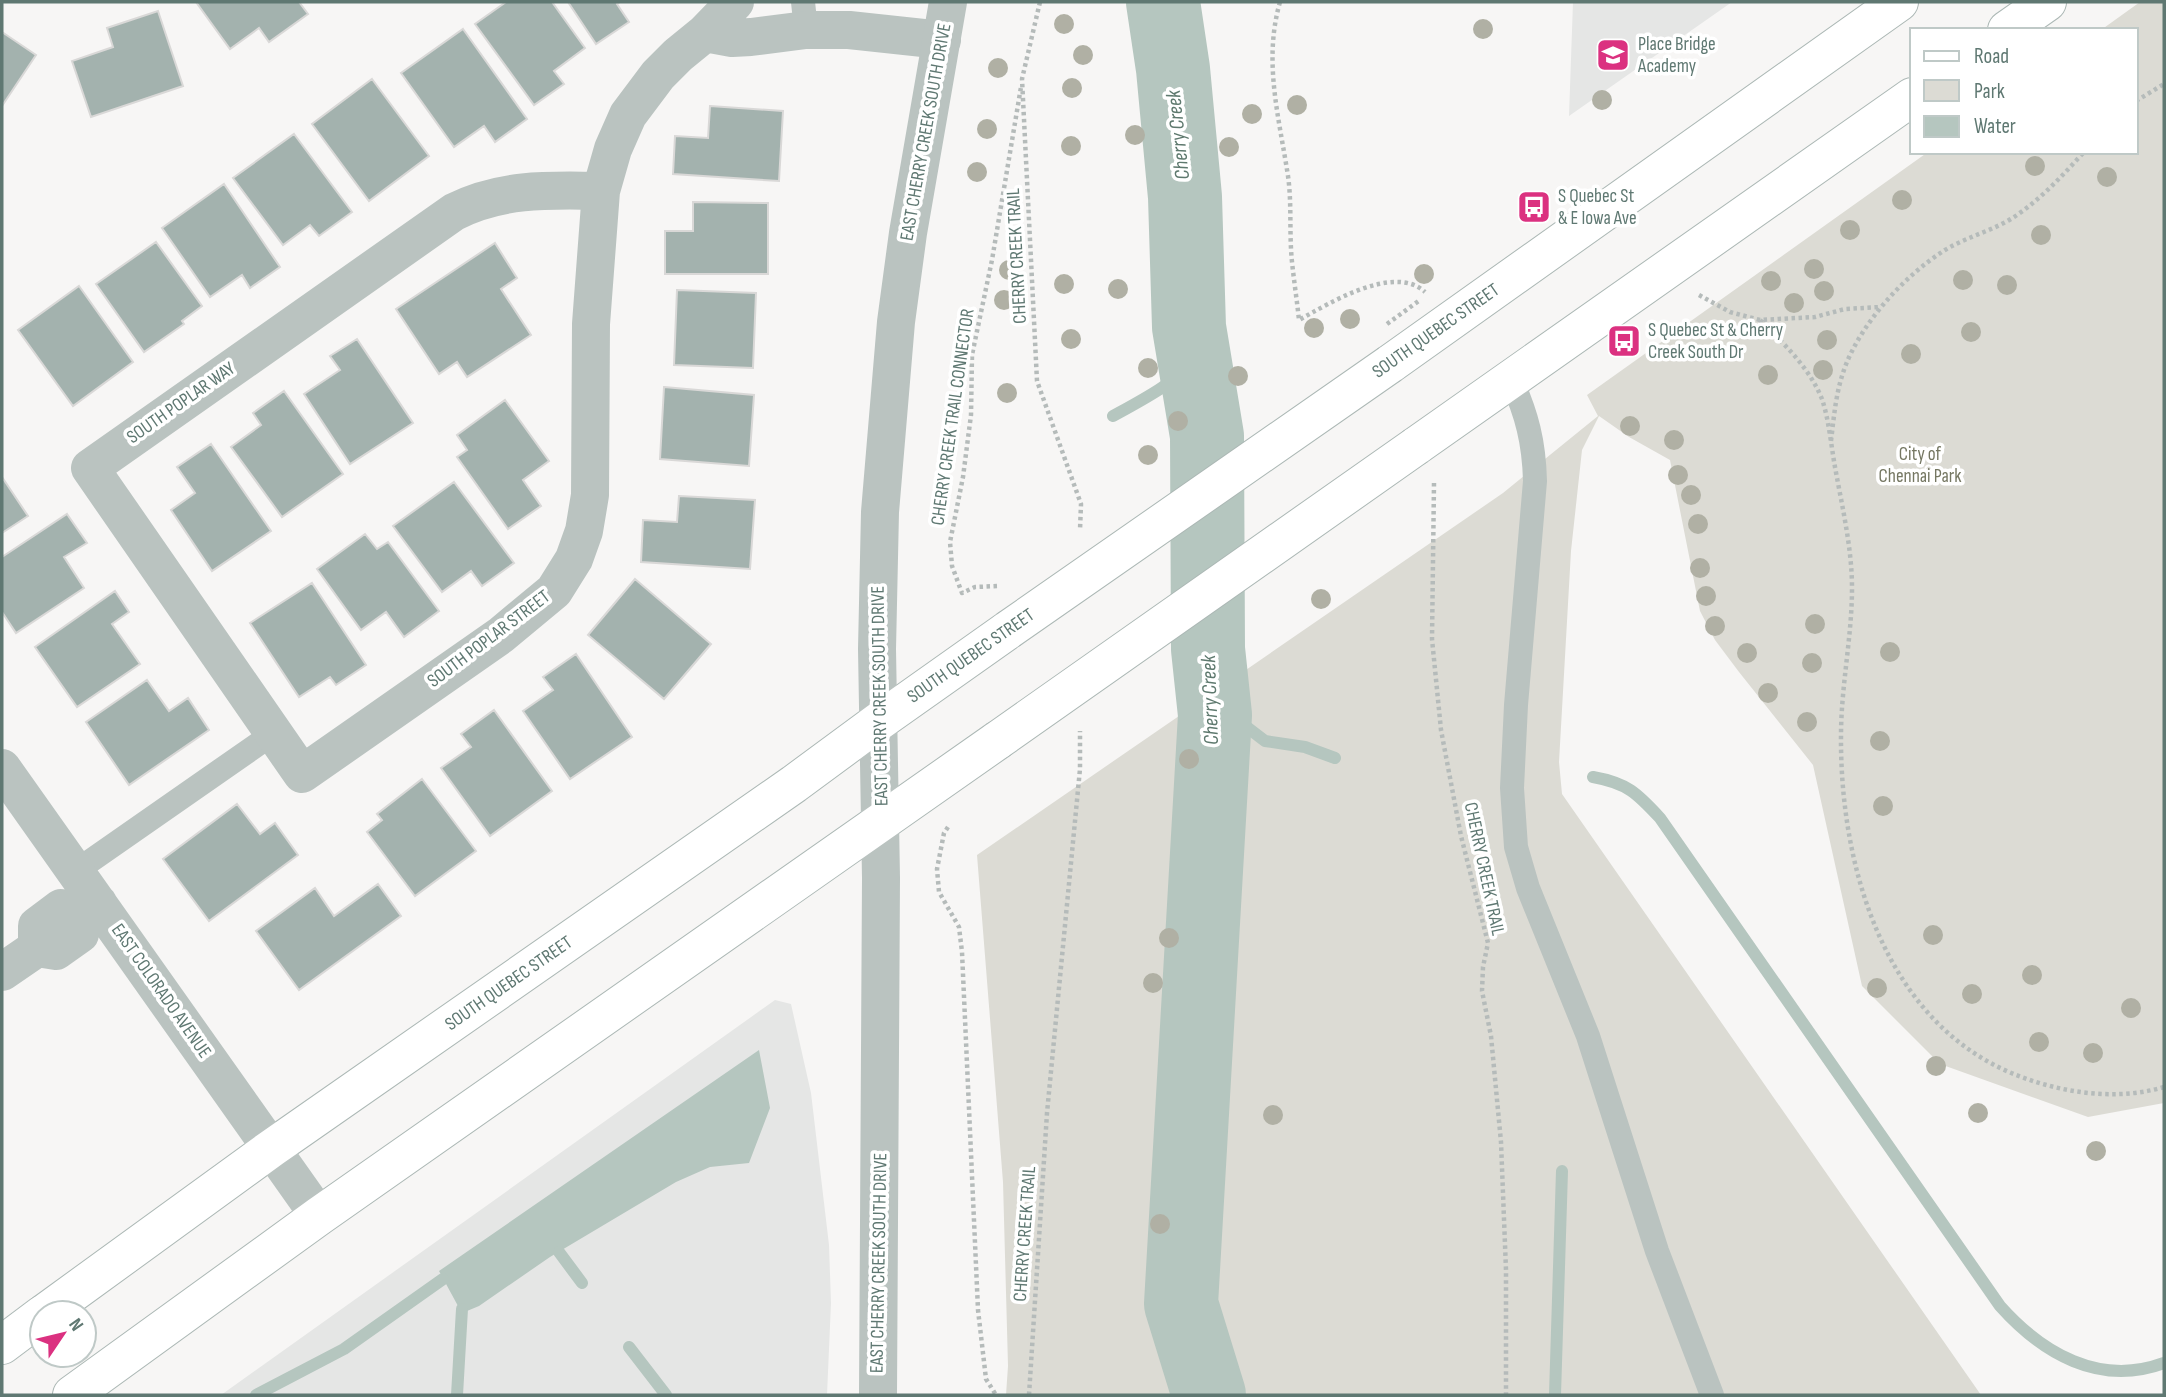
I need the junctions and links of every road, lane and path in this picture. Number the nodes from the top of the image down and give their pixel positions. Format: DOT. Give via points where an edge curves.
graph roads {
  1 [pos="735,2"];
  2 [pos="948,2"];
  3 [pos="1040,2"];
  4 [pos="1280,2"];
  5 [pos="1899,2"];
  6 [pos="2047,2"];
  7 [pos="804,16"];
  8 [pos="2010,28"];
  9 [pos="705,33"];
  10 [pos="942,40"];
  11 [pos="1022,79"];
  12 [pos="2164,84"];
  13 [pos="1910,98"];
  14 [pos="2138,100"];
  15 [pos="2082,154"];
  16 [pos="601,191"];
  17 [pos="1694,292"];
  18 [pos="1428,295"];
  19 [pos="1881,307"];
  20 [pos="1760,320"];
  21 [pos="1511,379"];
  22 [pos="1831,445"];
  23 [pos="1425,461"];
  24 [pos="1080,504"];
  25 [pos="1004,585"];
  26 [pos="878,722"];
  27 [pos="274,733"];
  28 [pos="1080,740"];
  29 [pos="2,768"];
  30 [pos="302,774"];
  31 [pos="881,822"];
  32 [pos="944,833"];
  33 [pos="76,871"];
  34 [pos="90,909"];
  35 [pos="2,972"];
  36 [pos="2164,1087"];
  37 [pos="272,1147"];
  38 [pos="318,1216"];
  39 [pos="64,1299"];
  40 [pos="28,1326"];
  41 [pos="2,1345"];
  42 [pos="72,1395"];
  43 [pos="878,1395"];
  44 [pos="996,1395"];
  45 [pos="1029,1395"];
  46 [pos="1506,1395"];
  47 [pos="1712,1395"];
  1 -- 9 [label="street"];
  2 -- 10 [label="street, EAST CHERRY CREEK SOUTH DRIVE"];
  3 -- 11 [label="path, CHERRY CREEK TRAIL"];
  4 -- 18 [label="path" via="1274,21 1272,86 1288,178 1299,320 1333,300 1390,282 1408,283"];
  5 -- 26 [label="main road, SOUTH QUEBEC STREET, bridge"];
  6 -- 8 [label="main road"];
  7 -- 9 [label="street" via="751,37"];
  7 -- 10 [label="street" via="849,30"];
  9 -- 16 [label="street" via="641,96 621,128"];
  10 -- 26 [label="street, EAST CHERRY CREEK SOUTH DRIVE" via="908,233 891,375 880,512"];
  11 -- 24 [label="path, CHERRY CREEK TRAIL" via="1037,381"];
  11 -- 25 [label="path, CHERRY CREEK TRAIL CONNECTOR" via="972,355 971,415 950,542 952,566 962,593"];
  12 -- 14 [label="path"];
  13 -- 21 [label="main road"];
  15 -- 19 [label="path" via="2045,194 2014,217 1945,250"];
  16 -- 27 [label="street, SOUTH POPLAR WAY" via="503,194 454,212 90,468"];
  16 -- 30 [label="street, SOUTH POPLAR STREET" via="592,324 589,510 579,547 563,579 533,611 501,635"];
  17 -- 20 [label="path" via="1730,312"];
  19 -- 20 [label="path"];
  19 -- 22 [label="path" via="1845,367"];
  20 -- 22 [label="path" via="1808,373 1822,400"];
  21 -- 23 [label="main road"];
  21 -- 47 [label="lane" via="1525,411 1535,481 1516,705 1512,788 1516,847 1588,1036 1657,1251"];
  22 -- 36 [label="path" via="1852,588 1841,735 1845,807 1868,907 1896,971 1933,1019 2002,1069 2092,1094"];
  23 -- 31 [label="main road, bridge" via="998,740"];
  23 -- 46 [label="path, CHERRY CREEK TRAIL" via="1432,639 1441,730 1488,943 1482,991 1501,1142"];
  26 -- 31 [label="street, EAST CHERRY CREEK SOUTH DRIVE"];
  26 -- 37 [label="main road, SOUTH QUEBEC STREET"];
  27 -- 30 [label="street, SOUTH POPLAR WAY"];
  27 -- 33 [label="lane"];
  28 -- 45 [label="path, CHERRY CREEK TRAIL" via="1047,1113"];
  29 -- 33 [label="street, EAST COLORADO AVENUE"];
  31 -- 38 [label="main road"];
  31 -- 43 [label="street, EAST CHERRY CREEK SOUTH DRIVE"];
  32 -- 44 [label="path" via="937,869 939,892 959,927 962,952 978,1310 986,1379"];
  33 -- 34 [label="street, EAST COLORADO AVENUE"];
  34 -- 35 [label="street" via="80,934 72,940 56,951 37,947"];
  34 -- 37 [label="street, EAST COLORADO AVENUE"];
  37 -- 38 [label="street, EAST COLORADO AVENUE"];
  37 -- 39 [label="main road, SOUTH QUEBEC STREET"];
  38 -- 42 [label="main road"];
  40 -- 41 [label="main road, SOUTH QUEBEC STREET"];
}
